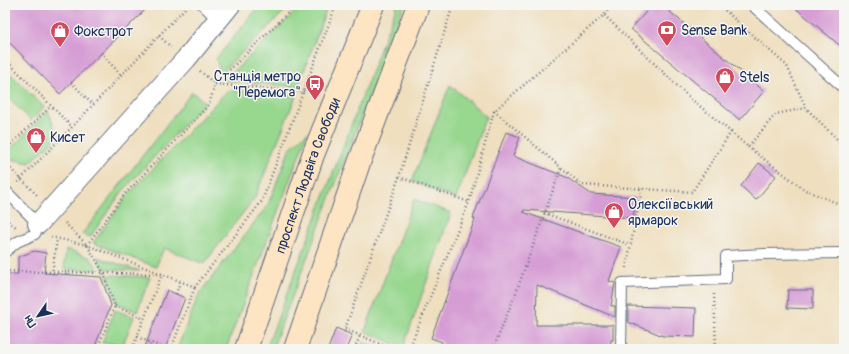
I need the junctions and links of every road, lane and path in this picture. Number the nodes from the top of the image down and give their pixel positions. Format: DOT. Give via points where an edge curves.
graph roads {
  1 [pos="188,5"];
  2 [pos="203,5"];
  3 [pos="230,5"];
  4 [pos="296,5"];
  5 [pos="336,5"];
  6 [pos="374,5"];
  7 [pos="418,5"];
  8 [pos="453,5"];
  9 [pos="612,5"];
  10 [pos="719,5"];
  11 [pos="752,5"];
  12 [pos="604,15"];
  13 [pos="218,20"];
  14 [pos="101,53"];
  15 [pos="5,59"];
  16 [pos="122,75"];
  17 [pos="71,82"];
  18 [pos="215,84"];
  19 [pos="844,88"];
  20 [pos="304,92"];
  21 [pos="93,105"];
  22 [pos="51,106"];
  23 [pos="806,108"];
  24 [pos="494,111"];
  25 [pos="72,127"];
  26 [pos="731,132"];
  27 [pos="844,146"];
  28 [pos="748,147"];
  29 [pos="5,150"];
  30 [pos="5,163"];
  31 [pos="561,168"];
  32 [pos="399,177"];
  33 [pos="640,188"];
  34 [pos="5,190"];
  35 [pos="469,202"];
  36 [pos="844,206"];
  37 [pos="544,213"];
  38 [pos="5,219"];
  39 [pos="37,229"];
  40 [pos="57,238"];
  41 [pos="87,245"];
  42 [pos="630,245"];
  43 [pos="5,252"];
  44 [pos="844,253"];
  45 [pos="5,271"];
  46 [pos="103,272"];
  47 [pos="52,273"];
  48 [pos="162,274"];
  49 [pos="713,280"];
  50 [pos="180,282"];
  51 [pos="622,283"];
  52 [pos="196,287"];
  53 [pos="176,294"];
  54 [pos="115,306"];
  55 [pos="144,319"];
  56 [pos="360,336"];
  57 [pos="137,337"];
  58 [pos="151,342"];
  59 [pos="97,347"];
  60 [pos="132,348"];
  61 [pos="148,349"];
  62 [pos="167,349"];
  63 [pos="171,349"];
  64 [pos="246,349"];
  65 [pos="295,349"];
  66 [pos="355,349"];
  67 [pos="392,349"];
  68 [pos="409,349"];
  69 [pos="493,349"];
  70 [pos="621,349"];
  71 [pos="716,349"];
  1 -- 16 [label="path"];
  2 -- 13 [label="lane"];
  3 -- 13 [label="street"];
  4 -- 18 [label="path"];
  5 -- 20 [label="path"];
  6 -- 64 [label="main road, проспект Людвіга Свободи" via="313,155"];
  7 -- 65 [label="main road" via="359,163"];
  8 -- 32 [label="path"];
  9 -- 12 [label="path"];
  10 -- 23 [label="path" via="787,66"];
  11 -- 19 [label="lane"];
  12 -- 24 [label="path"];
  12 -- 26 [label="path" via="690,98"];
  13 -- 39 [label="street"];
  14 -- 16 [label="path"];
  15 -- 22 [label="path"];
  16 -- 21 [label="path"];
  17 -- 21 [label="path"];
  18 -- 20 [label="path"];
  18 -- 41 [label="path" via="209,105 125,194"];
  20 -- 52 [label="path" via="262,201"];
  21 -- 25 [label="path"];
  22 -- 25 [label="path"];
  22 -- 29 [label="path"];
  23 -- 27 [label="path"];
  23 -- 28 [label="path" via="776,114"];
  24 -- 31 [label="path"];
  24 -- 35 [label="path"];
  25 -- 30 [label="path" via="21,179"];
  26 -- 28 [label="path"];
  26 -- 33 [label="path" via="692,192"];
  28 -- 36 [label="path" via="805,190"];
  31 -- 33 [label="path" via="582,185"];
  31 -- 37 [label="path"];
  32 -- 35 [label="path"];
  32 -- 56 [label="path" via="345,330"];
  33 -- 42 [label="path" via="641,194"];
  34 -- 39 [label="lane"];
  35 -- 68 [label="path"];
  37 -- 42 [label="path"];
  37 -- 69 [label="path"];
  38 -- 39 [label="path" via="22,231"];
  39 -- 40 [label="path"];
  39 -- 43 [label="lane"];
  40 -- 41 [label="path"];
  40 -- 47 [label="path"];
  41 -- 46 [label="path"];
  41 -- 48 [label="path"];
  42 -- 51 [label="path"];
  44 -- 49 [label="lane" via="726,256 726,279"];
  45 -- 47 [label="path"];
  46 -- 47 [label="path"];
  46 -- 48 [label="path"];
  46 -- 54 [label="path"];
  48 -- 50 [label="path"];
  48 -- 55 [label="path"];
  49 -- 51 [label="lane"];
  49 -- 71 [label="path"];
  50 -- 52 [label="path"];
  50 -- 53 [label="path"];
  51 -- 70 [label="lane"];
  52 -- 63 [label="path"];
  54 -- 55 [label="path"];
  54 -- 59 [label="path"];
  55 -- 57 [label="path"];
  56 -- 66 [label="path"];
  56 -- 67 [label="path"];
  57 -- 58 [label="path"];
  57 -- 60 [label="path"];
  58 -- 61 [label="path"];
  58 -- 62 [label="path"];
  59 -- 60 [label="path"];
}
